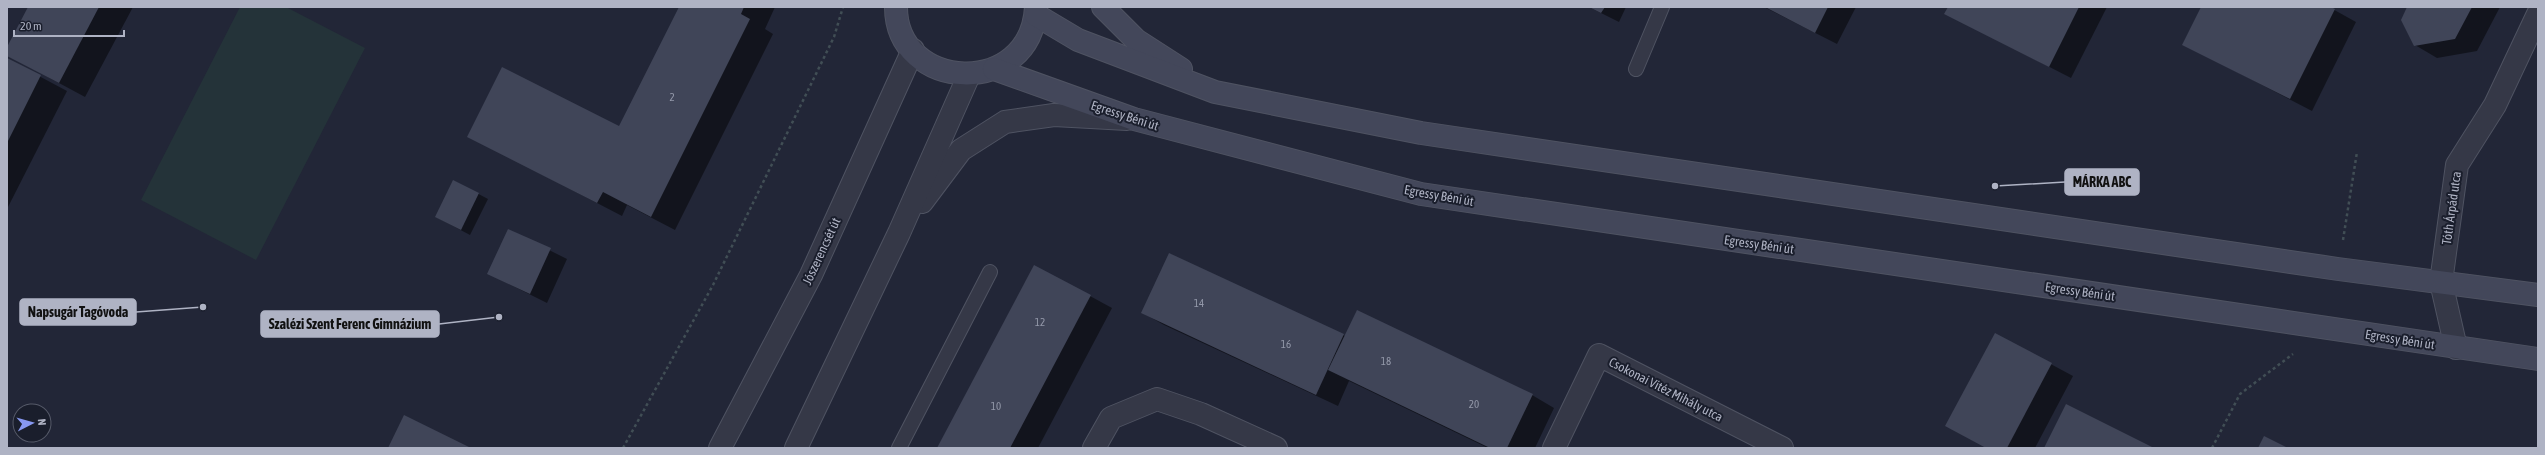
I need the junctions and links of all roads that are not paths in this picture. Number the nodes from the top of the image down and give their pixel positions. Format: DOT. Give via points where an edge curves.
graph roads {
  1 [pos="1104,7"];
  2 [pos="1662,7"];
  3 [pos="895,8"];
  4 [pos="1036,11"];
  5 [pos="2538,14"];
  6 [pos="913,50"];
  7 [pos="994,69"];
  8 [pos="1636,69"];
  9 [pos="969,75"];
  10 [pos="1215,92"];
  11 [pos="1134,120"];
  12 [pos="899,233"];
  13 [pos="990,272"];
  14 [pos="2440,282"];
  15 [pos="2538,295"];
  16 [pos="2456,348"];
  17 [pos="2538,359"];
  18 [pos="720,448"];
  19 [pos="796,448"];
  20 [pos="899,448"];
  21 [pos="1094,448"];
  22 [pos="1276,448"];
  23 [pos="1554,448"];
  24 [pos="1782,448"];
  1 -- 10 [label="street" via="1136,40"];
  2 -- 8 [label="lane"];
  3 -- 6 [label="street" via="899,24"];
  4 -- 7 [label="street" via="1028,37 1014,56"];
  4 -- 10 [label="street" via="1078,40"];
  5 -- 14 [label="street, Tóth Árpád utca" via="2495,105 2456,165"];
  6 -- 9 [label="street" via="935,67"];
  6 -- 18 [label="street, Jószerencsét út" via="811,275"];
  7 -- 9 [label="street"];
  7 -- 11 [label="street, Egressy Béni út"];
  9 -- 12 [label="street"];
  10 -- 14 [label="street" via="1421,133"];
  11 -- 12 [label="street" via="1054,115 1004,122 961,150"];
  11 -- 16 [label="street, Egressy Béni út" via="1421,194"];
  12 -- 19 [label="street"];
  13 -- 20 [label="lane"];
  14 -- 15 [label="street"];
  14 -- 16 [label="street, Tóth Árpád utca"];
  16 -- 17 [label="street, Egressy Béni út"];
  21 -- 22 [label="street" via="1110,418 1157,399 1201,414"];
  23 -- 24 [label="street, Csokonai Vitéz Mihály utca" via="1598,355"];
}
